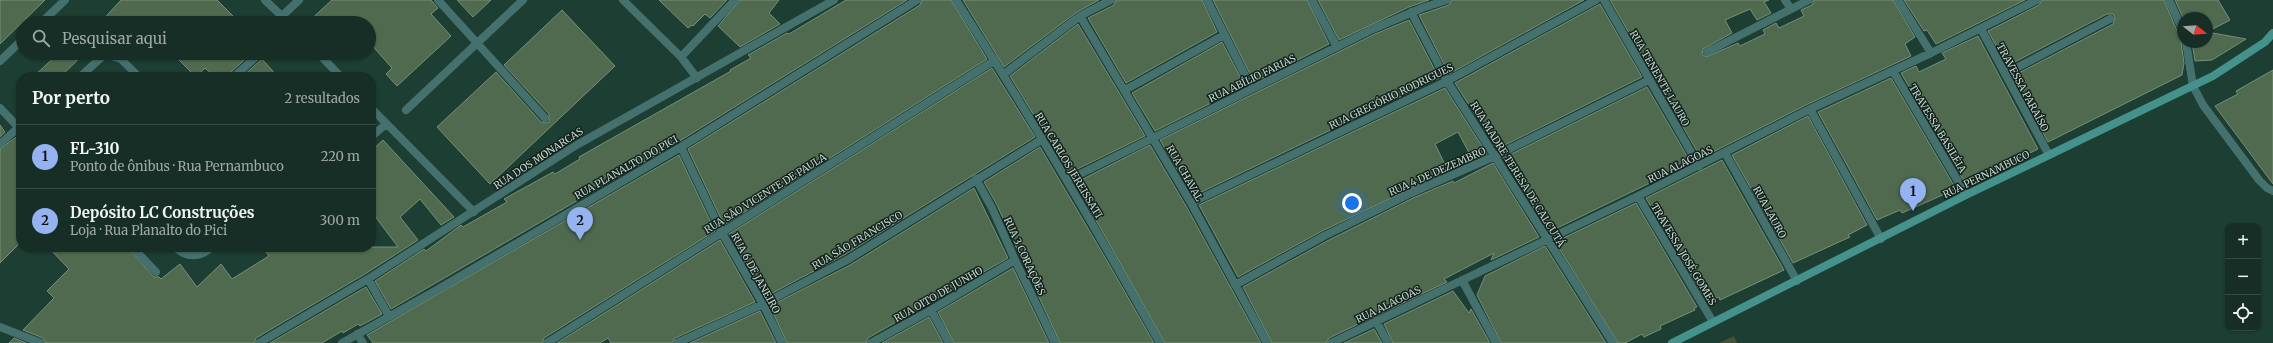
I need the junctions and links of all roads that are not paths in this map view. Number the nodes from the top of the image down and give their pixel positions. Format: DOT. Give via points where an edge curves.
graph roads {
  1 [pos="65,0"];
  2 [pos="265,0"];
  3 [pos="299,0"];
  4 [pos="438,0"];
  5 [pos="523,0"];
  6 [pos="623,0"];
  7 [pos="735,0"];
  8 [pos="834,0"];
  9 [pos="917,0"];
  10 [pos="956,0"];
  11 [pos="1111,0"];
  12 [pos="1207,0"];
  13 [pos="1312,0"];
  14 [pos="1417,0"];
  15 [pos="1447,0"];
  16 [pos="1596,0"];
  17 [pos="1604,0"];
  18 [pos="1785,0"];
  19 [pos="1809,0"];
  20 [pos="1898,0"];
  21 [pos="2037,0"];
  22 [pos="2169,0"];
  23 [pos="1422,8"];
  24 [pos="1791,9"];
  25 [pos="1411,12"];
  26 [pos="48,16"];
  27 [pos="282,16"];
  28 [pos="1080,16"];
  29 [pos="2177,18"];
  30 [pos="2110,19"];
  31 [pos="1981,29"];
  32 [pos="2273,33"];
  33 [pos="1224,35"];
  34 [pos="2269,41"];
  35 [pos="477,44"];
  36 [pos="16,46"];
  37 [pos="1337,47"];
  38 [pos="2187,48"];
  39 [pos="1707,52"];
  40 [pos="1931,53"];
  41 [pos="681,57"];
  42 [pos="98,60"];
  43 [pos="123,60"];
  44 [pos="252,60"];
  45 [pos="325,60"];
  46 [pos="995,60"];
  47 [pos="0,61"];
  48 [pos="1893,71"];
  49 [pos="85,72"];
  50 [pos="134,72"];
  51 [pos="239,72"];
  52 [pos="336,72"];
  53 [pos="1004,74"];
  54 [pos="2004,74"];
  55 [pos="697,78"];
  56 [pos="1649,80"];
  57 [pos="1447,81"];
  58 [pos="2193,86"];
  59 [pos="1252,89"];
  60 [pos="1124,90"];
  61 [pos="0,108"];
  62 [pos="1810,109"];
  63 [pos="406,110"];
  64 [pos="376,113"];
  65 [pos="545,118"];
  66 [pos="386,124"];
  67 [pos="16,125"];
  68 [pos="16,132"];
  69 [pos="376,133"];
  70 [pos="1153,138"];
  71 [pos="1041,140"];
  72 [pos="0,144"];
  73 [pos="681,147"];
  74 [pos="1725,153"];
  75 [pos="2049,155"];
  76 [pos="1495,156"];
  77 [pos="1699,166"];
  78 [pos="976,179"];
  79 [pos="1068,180"];
  80 [pos="2273,190"];
  81 [pos="1966,195"];
  82 [pos="1638,196"];
  83 [pos="1191,203"];
  84 [pos="474,212"];
  85 [pos="722,233"];
  86 [pos="1547,239"];
  87 [pos="1881,239"];
  88 [pos="137,252"];
  89 [pos="180,252"];
  90 [pos="207,252"];
  91 [pos="1015,260"];
  92 [pos="156,272"];
  93 [pos="368,279"];
  94 [pos="1462,280"];
  95 [pos="1796,281"];
  96 [pos="1235,285"];
  97 [pos="763,304"];
  98 [pos="931,310"];
  99 [pos="389,316"];
  100 [pos="1376,321"];
  101 [pos="1713,322"];
  102 [pos="0,328"];
  103 [pos="357,334"];
  104 [pos="41,343"];
  105 [pos="259,343"];
  106 [pos="342,343"];
  107 [pos="363,343"];
  108 [pos="547,343"];
  109 [pos="677,343"];
  110 [pos="782,343"];
  111 [pos="871,343"];
  112 [pos="949,343"];
  113 [pos="1055,343"];
  114 [pos="1160,343"];
  115 [pos="1267,343"];
  116 [pos="1330,343"];
  117 [pos="1388,343"];
  118 [pos="1496,343"];
  119 [pos="1613,343"];
  120 [pos="1672,343"];
  1 -- 26 [label="street"];
  2 -- 27 [label="street"];
  3 -- 27 [label="street"];
  4 -- 35 [label="street"];
  5 -- 35 [label="street"];
  6 -- 41 [label="street"];
  7 -- 41 [label="street"];
  8 -- 55 [label="street, RUA DOS MONARCAS"];
  9 -- 73 [label="street, RUA PLANALTO DO PICI"];
  10 -- 46 [label="street, RUA CARLOS JEREISSATI"];
  11 -- 28 [label="street"];
  12 -- 33 [label="street"];
  13 -- 37 [label="street"];
  14 -- 23 [label="street"];
  15 -- 23 [label="street, RUA ABÍLIO FARIAS"];
  16 -- 57 [label="street, RUA GREGÓRIO RODRIGUES"];
  17 -- 56 [label="street, RUA TENENTE LAURO"];
  18 -- 24 [label="street"];
  19 -- 24 [label="street"];
  20 -- 40 [label="street"];
  21 -- 31 [label="street, RUA ALAGOAS"];
  22 -- 29 [label="street"];
  23 -- 25 [label="street, RUA ABÍLIO FARIAS"];
  24 -- 39 [label="street"];
  25 -- 37 [label="street, RUA ABÍLIO FARIAS"];
  25 -- 57 [label="street, RUA MADRE TERESA DE CALCUTÁ"];
  28 -- 53 [label="street"];
  28 -- 60 [label="street, RUA CHAVAL"];
  30 -- 54 [label="street"];
  31 -- 40 [label="street, RUA ALAGOAS"];
  31 -- 54 [label="street, TRAVESSA PARAÍSO"];
  32 -- 34 [label="street, RUA PERNAMBUCO"];
  33 -- 59 [label="street"];
  33 -- 60 [label="street"];
  34 -- 58 [label="street, RUA PERNAMBUCO"];
  35 -- 63 [label="street"];
  35 -- 65 [label="street"];
  36 -- 47 [label="street"];
  37 -- 59 [label="street, RUA ABÍLIO FARIAS"];
  38 -- 58 [label="street"];
  40 -- 48 [label="street, RUA ALAGOAS"];
  41 -- 55 [label="street"];
  42 -- 49 [label="street"];
  43 -- 50 [label="street"];
  44 -- 51 [label="street"];
  45 -- 52 [label="street"];
  46 -- 53 [label="street, RUA CARLOS JEREISSATI"];
  46 -- 85 [label="street, RUA SÃO VICENTE DE PAULA"];
  48 -- 62 [label="street, RUA ALAGOAS"];
  48 -- 81 [label="street, TRAVESSA BASILÉIA"];
  53 -- 71 [label="street, RUA CARLOS JEREISSATI"];
  54 -- 75 [label="street, TRAVESSA PARAÍSO"];
  55 -- 84 [label="street, RUA DOS MONARCAS" via="575,146"];
  56 -- 76 [label="street, RUA 4 DE DEZEMBRO"];
  56 -- 77 [label="street, RUA TENENTE LAURO"];
  57 -- 76 [label="street, RUA MADRE TERESA DE CALCUTÁ"];
  57 -- 83 [label="street, RUA GREGÓRIO RODRIGUES"];
  58 -- 75 [label="street, RUA PERNAMBUCO"];
  58 -- 80 [label="street" via="2203,105 2258,180"];
  59 -- 70 [label="street, RUA ABÍLIO FARIAS"];
  60 -- 70 [label="street, RUA CHAVAL"];
  61 -- 67 [label="street"];
  62 -- 74 [label="street, RUA ALAGOAS"];
  62 -- 87 [label="street"];
  64 -- 66 [label="street"];
  66 -- 69 [label="street"];
  66 -- 84 [label="street"];
  68 -- 72 [label="street"];
  70 -- 79 [label="street, RUA ABÍLIO FARIAS"];
  70 -- 83 [label="street, RUA CHAVAL"];
  71 -- 78 [label="street, RUA SÃO FRANCISCO"];
  71 -- 79 [label="street, RUA CARLOS JEREISSATI"];
  73 -- 85 [label="street, RUA 6 DE JANEIRO"];
  73 -- 99 [label="street, RUA PLANALTO DO PICI"];
  74 -- 77 [label="street, RUA ALAGOAS"];
  74 -- 95 [label="street, RUA LAURO"];
  75 -- 81 [label="street, RUA PERNAMBUCO"];
  76 -- 86 [label="street, RUA MADRE TERESA DE CALCUTÁ"];
  76 -- 96 [label="street, RUA 4 DE DEZEMBRO" via="1411,193 1324,236"];
  77 -- 82 [label="street, RUA ALAGOAS"];
  78 -- 91 [label="street, RUA 3 CORAÇÕES"];
  78 -- 97 [label="street, RUA SÃO FRANCISCO" via="848,260"];
  79 -- 114 [label="street, RUA CARLOS JEREISSATI"];
  81 -- 87 [label="street, RUA PERNAMBUCO"];
  82 -- 86 [label="street, RUA ALAGOAS"];
  82 -- 101 [label="street, TRAVESSA JOSÉ GOMES"];
  83 -- 96 [label="street, RUA CHAVAL"];
  84 -- 93 [label="street, RUA DOS MONARCAS"];
  85 -- 97 [label="street, RUA 6 DE JANEIRO"];
  85 -- 108 [label="street, RUA SÃO VICENTE DE PAULA"];
  86 -- 94 [label="street, RUA ALAGOAS"];
  86 -- 119 [label="street, RUA MADRE TERESA DE CALCUTÁ"];
  87 -- 95 [label="street, RUA PERNAMBUCO"];
  88 -- 92 [label="street"];
  89 -- 90 [label="street" via="195,256"];
  91 -- 98 [label="street, RUA OITO DE JUNHO"];
  91 -- 113 [label="street, RUA 3 CORAÇÕES"];
  93 -- 99 [label="street"];
  93 -- 105 [label="street, RUA DOS MONARCAS"];
  94 -- 100 [label="street, RUA ALAGOAS"];
  94 -- 118 [label="street"];
  95 -- 101 [label="street, RUA PERNAMBUCO"];
  96 -- 115 [label="street, RUA CHAVAL"];
  97 -- 109 [label="street, RUA SÃO FRANCISCO"];
  97 -- 110 [label="street, RUA 6 DE JANEIRO"];
  98 -- 111 [label="street, RUA OITO DE JUNHO"];
  98 -- 112 [label="street"];
  99 -- 103 [label="street, RUA PLANALTO DO PICI"];
  100 -- 116 [label="street, RUA ALAGOAS"];
  100 -- 117 [label="street"];
  101 -- 120 [label="street, RUA PERNAMBUCO"];
  102 -- 104 [label="street"];
  103 -- 106 [label="street, RUA PLANALTO DO PICI"];
  103 -- 107 [label="street"];
}
